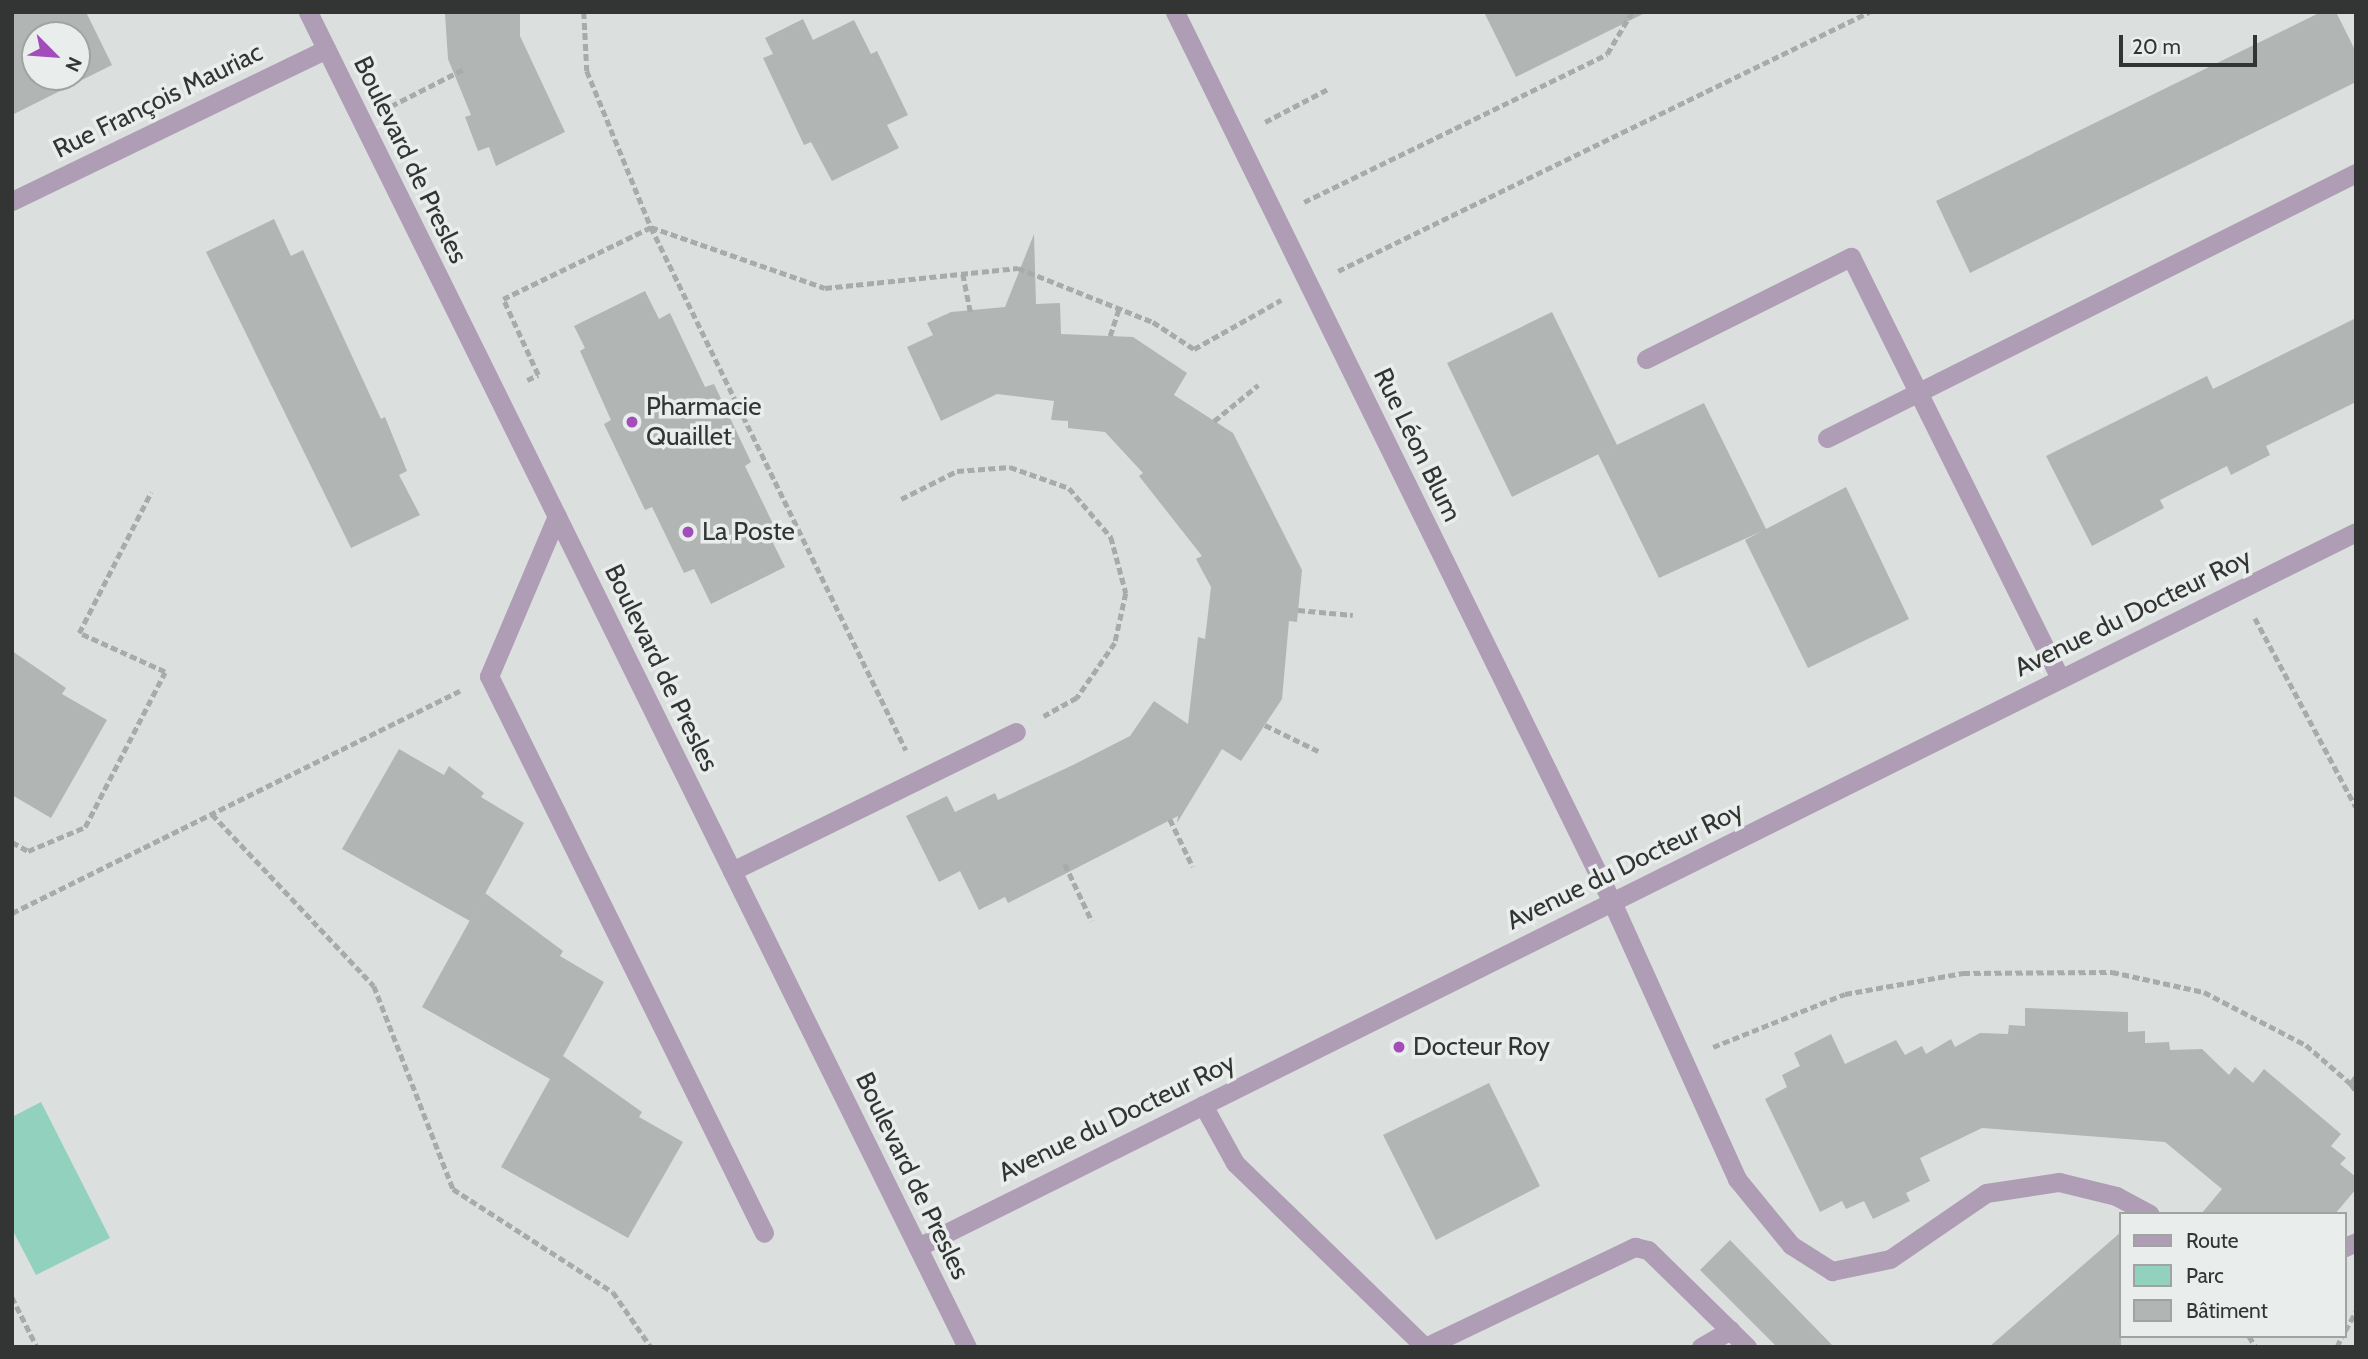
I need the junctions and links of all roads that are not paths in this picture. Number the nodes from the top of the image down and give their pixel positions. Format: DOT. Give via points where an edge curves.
graph roads {
  1 [pos="308,12"];
  2 [pos="1175,12"];
  3 [pos="326,49"];
  4 [pos="2356,173"];
  5 [pos="12,201"];
  6 [pos="1646,359"];
  7 [pos="1918,392"];
  8 [pos="1827,438"];
  9 [pos="557,516"];
  10 [pos="2356,532"];
  11 [pos="2060,678"];
  12 [pos="1016,732"];
  13 [pos="732,871"];
  14 [pos="1612,902"];
  15 [pos="1203,1105"];
  16 [pos="2146,1212"];
  17 [pos="764,1233"];
  18 [pos="918,1247"];
  19 [pos="1730,1330"];
  20 [pos="967,1347"];
  21 [pos="1425,1347"];
  22 [pos="1701,1347"];
  23 [pos="1747,1347"];
  1 -- 3 [label="street, Boulevard de Presles"];
  2 -- 14 [label="street, Rue Léon Blum"];
  3 -- 5 [label="street, Rue François Mauriac"];
  3 -- 9 [label="street, Boulevard de Presles"];
  4 -- 7 [label="street"];
  6 -- 7 [label="street" via="1851,257"];
  7 -- 8 [label="street"];
  7 -- 11 [label="street"];
  9 -- 13 [label="street, Boulevard de Presles"];
  9 -- 17 [label="street" via="489,676"];
  10 -- 11 [label="street, Avenue du Docteur Roy"];
  11 -- 14 [label="street, Avenue du Docteur Roy"];
  12 -- 13 [label="street"];
  13 -- 18 [label="street, Boulevard de Presles"];
  14 -- 15 [label="street, Avenue du Docteur Roy"];
  14 -- 16 [label="street, Rue Léon Blum" via="1737,1179 1791,1245 1832,1271 1890,1259 1986,1193 2059,1182 2116,1196"];
  15 -- 18 [label="street, Avenue du Docteur Roy"];
  15 -- 21 [label="street" via="1235,1163"];
  18 -- 20 [label="street, Boulevard de Presles"];
  19 -- 21 [label="street" via="1648,1250 1635,1247"];
  19 -- 22 [label="street"];
  19 -- 23 [label="street"];
}
